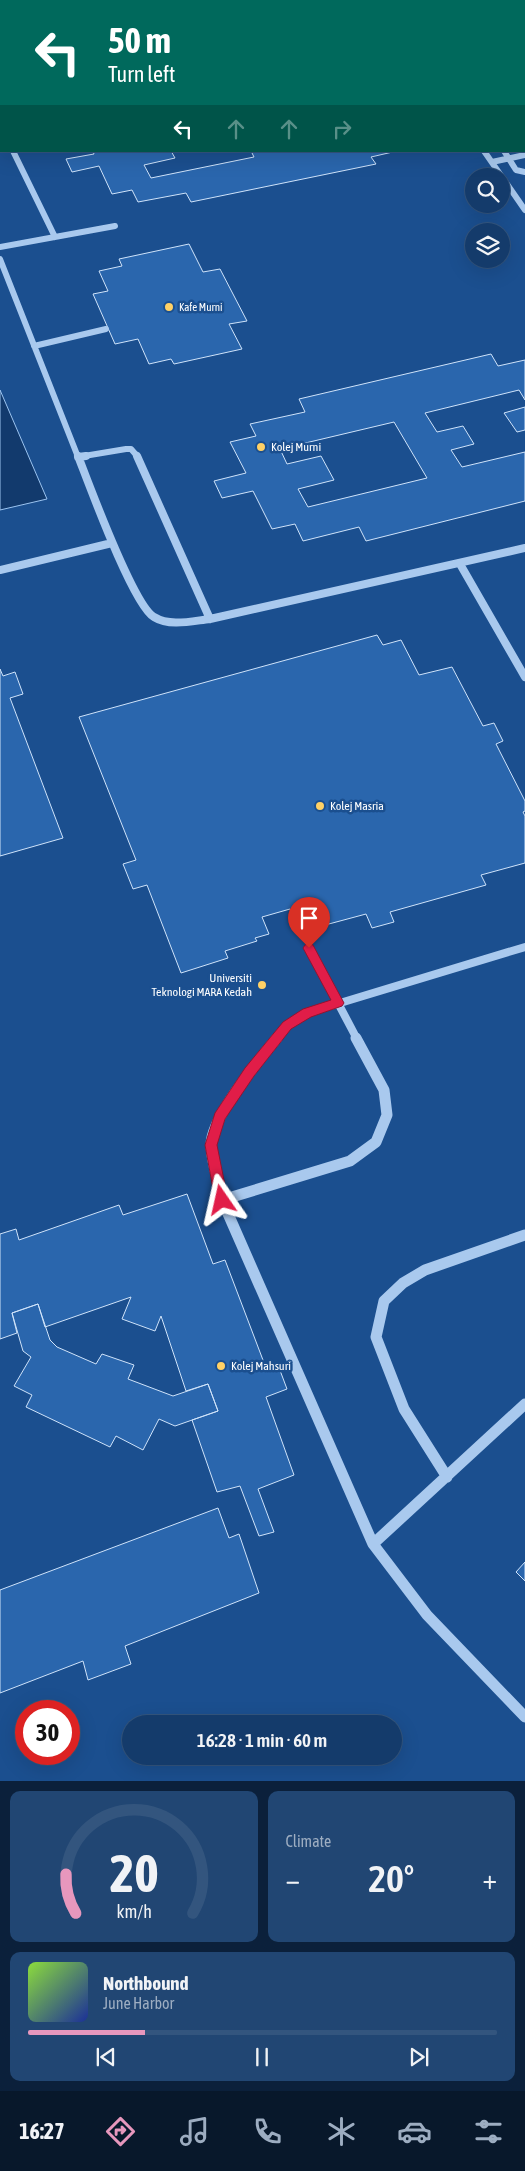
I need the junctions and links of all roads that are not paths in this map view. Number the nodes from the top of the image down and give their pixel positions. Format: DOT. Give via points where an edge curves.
graph roads {
  1 [pos="13,152"];
  2 [pos="485,152"];
  3 [pos="505,152"];
  4 [pos="525,155"];
  5 [pos="508,158"];
  6 [pos="492,162"];
  7 [pos="525,172"];
  8 [pos="525,210"];
  9 [pos="115,226"];
  10 [pos="55,237"];
  11 [pos="0,247"];
  12 [pos="0,259"];
  13 [pos="106,329"];
  14 [pos="34,346"];
  15 [pos="78,457"];
  16 [pos="112,543"];
  17 [pos="525,548"];
  18 [pos="460,564"];
  19 [pos="0,570"];
  20 [pos="210,619"];
  21 [pos="525,677"];
  22 [pos="525,947"];
  23 [pos="309,948"];
  24 [pos="338,1003"];
  25 [pos="222,1200"];
  26 [pos="525,1235"];
  27 [pos="525,1404"];
  28 [pos="447,1477"];
  29 [pos="373,1544"];
  30 [pos="525,1716"];
  1 -- 10 [label="lane"];
  2 -- 6 [label="street"];
  3 -- 5 [label="street"];
  4 -- 5 [label="street"];
  5 -- 6 [label="street"];
  5 -- 7 [label="street" via="516,170"];
  6 -- 8 [label="street"];
  9 -- 10 [label="street"];
  10 -- 11 [label="street"];
  12 -- 14 [label="street"];
  13 -- 14 [label="street"];
  14 -- 15 [label="street"];
  15 -- 16 [label="street"];
  15 -- 20 [label="lane" via="130,449 139,458"];
  16 -- 19 [label="street"];
  16 -- 20 [label="street" via="142,605 153,617 178,623"];
  17 -- 18 [label="street"];
  18 -- 20 [label="street"];
  18 -- 21 [label="street"];
  22 -- 24 [label="street"];
  23 -- 24 [label="street"];
  24 -- 25 [label="street" via="307,1013 287,1026 250,1072 220,1117 211,1145"];
  24 -- 25 [label="street" via="384,1090 387,1115 376,1142 350,1160"];
  25 -- 29 [label="street"];
  26 -- 28 [label="street" via="425,1270 403,1283 384,1301 376,1336 404,1409"];
  27 -- 28 [label="street"];
  28 -- 29 [label="street"];
  29 -- 30 [label="street" via="427,1615"];
}
